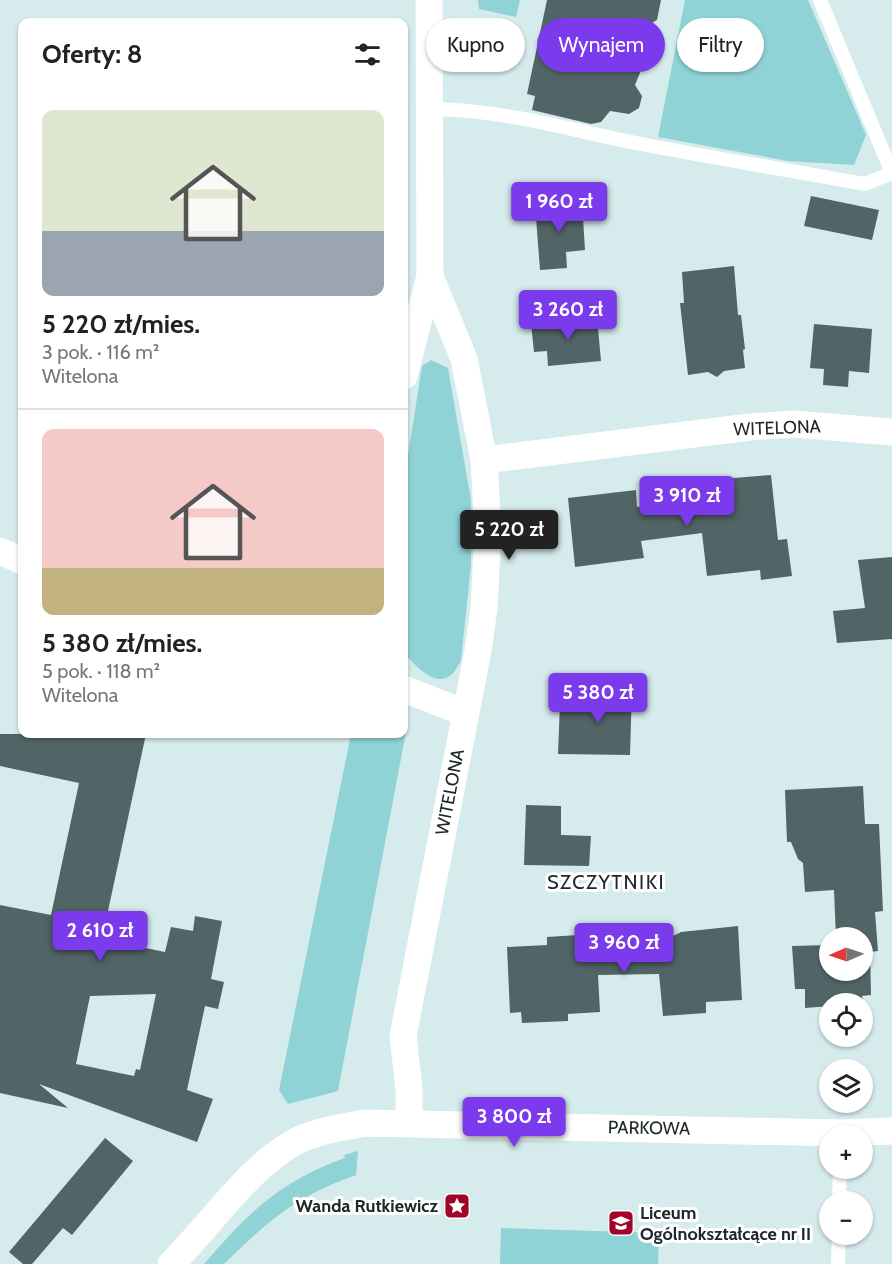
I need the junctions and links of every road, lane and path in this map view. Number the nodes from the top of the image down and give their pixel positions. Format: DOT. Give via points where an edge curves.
graph roads {
  1 [pos="429,0"];
  2 [pos="820,0"];
  3 [pos="428,109"];
  4 [pos="430,276"];
  5 [pos="408,361"];
  6 [pos="892,432"];
  7 [pos="484,460"];
  8 [pos="0,551"];
  9 [pos="18,559"];
  10 [pos="408,691"];
  11 [pos="465,713"];
  12 [pos="409,1123"];
  13 [pos="892,1131"];
  14 [pos="873,1132"];
  15 [pos="819,1133"];
  16 [pos="839,1245"];
  17 [pos="171,1264"];
  18 [pos="838,1264"];
  1 -- 3 [label="street, WITELONA"];
  2 -- 3 [label="lane" via="892,173 866,184 635,143 501,114"];
  3 -- 4 [label="street, WITELONA"];
  4 -- 5 [label="street, WITELONA"];
  4 -- 7 [label="street, WITELONA" via="464,359"];
  6 -- 7 [label="street, WITELONA" via="794,424 750,427"];
  7 -- 11 [label="street, WITELONA" via="488,531 484,608"];
  8 -- 9 [label="street"];
  10 -- 11 [label="street"];
  11 -- 12 [label="street, WITELONA" via="403,1036"];
  12 -- 15 [label="street, PARKOWA"];
  12 -- 17 [label="street, PARKOWA" via="364,1123 294,1143 243,1185"];
  13 -- 14 [label="street, PARKOWA"];
  16 -- 18 [label="lane"];
}
